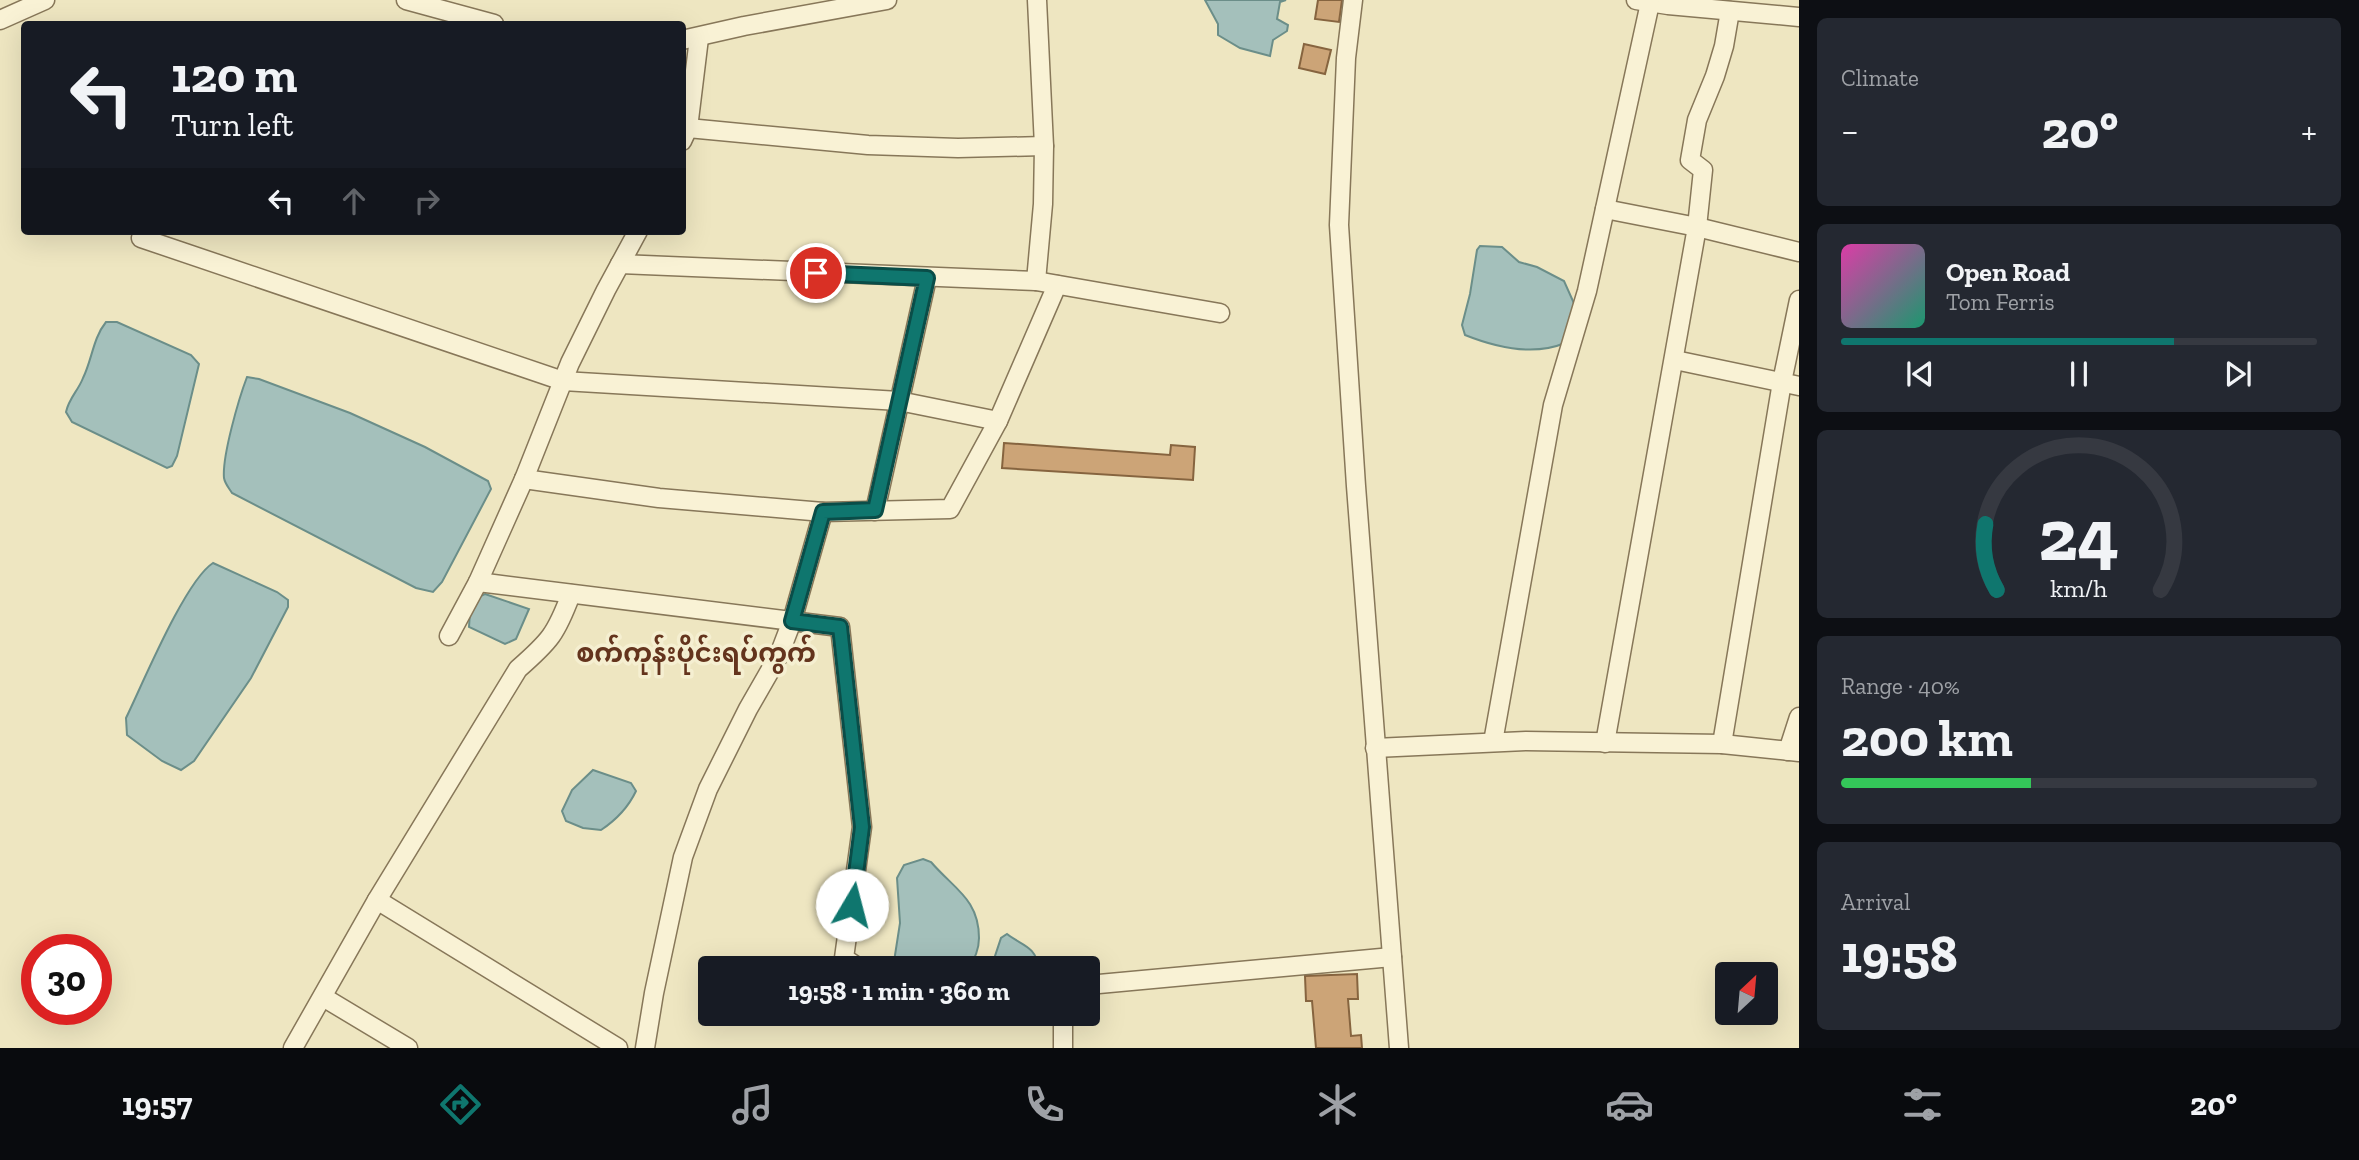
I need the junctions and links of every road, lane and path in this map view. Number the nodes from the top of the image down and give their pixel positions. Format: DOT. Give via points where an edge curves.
graph roads {
  1 [pos="44,0"];
  2 [pos="406,0"];
  3 [pos="887,0"];
  4 [pos="1037,0"];
  5 [pos="1353,0"];
  6 [pos="1643,1"];
  7 [pos="1730,11"];
  8 [pos="1799,17"];
  9 [pos="0,20"];
  10 [pos="483,21"];
  11 [pos="691,39"];
  12 [pos="686,118"];
  13 [pos="686,134"];
  14 [pos="1044,146"];
  15 [pos="1605,209"];
  16 [pos="1697,227"];
  17 [pos="636,235"];
  18 [pos="141,238"];
  19 [pos="1799,252"];
  20 [pos="620,264"];
  21 [pos="927,278"];
  22 [pos="1036,281"];
  23 [pos="1057,285"];
  24 [pos="1799,300"];
  25 [pos="1220,313"];
  26 [pos="1675,360"];
  27 [pos="563,381"];
  28 [pos="1791,384"];
  29 [pos="900,401"];
  30 [pos="998,421"];
  31 [pos="524,479"];
  32 [pos="875,510"];
  33 [pos="823,512"];
  34 [pos="478,582"];
  35 [pos="571,594"];
  36 [pos="792,621"];
  37 [pos="449,636"];
  38 [pos="1799,717"];
  39 [pos="1493,742"];
  40 [pos="1605,743"];
  41 [pos="1722,744"];
  42 [pos="1375,748"];
  43 [pos="1794,751"];
  44 [pos="377,900"];
  45 [pos="844,956"];
  46 [pos="1392,957"];
  47 [pos="1100,984"];
  48 [pos="323,997"];
  49 [pos="1063,1026"];
  50 [pos="293,1048"];
  51 [pos="408,1048"];
  52 [pos="618,1048"];
  53 [pos="645,1048"];
  54 [pos="1063,1048"];
  55 [pos="1399,1048"];
  1 -- 9 [label="street"];
  2 -- 10 [label="street"];
  3 -- 11 [label="street"];
  4 -- 14 [label="street"];
  5 -- 42 [label="street" via="1339,225"];
  6 -- 7 [label="street"];
  6 -- 15 [label="street"];
  7 -- 8 [label="street"];
  7 -- 16 [label="street" via="1715,76 1697,120 1690,160 1703,170"];
  11 -- 12 [label="street"];
  13 -- 14 [label="street" via="868,145"];
  14 -- 22 [label="street"];
  15 -- 16 [label="street"];
  15 -- 39 [label="street" via="1587,291 1553,405"];
  16 -- 19 [label="street"];
  16 -- 26 [label="street"];
  17 -- 20 [label="street"];
  18 -- 27 [label="street"];
  20 -- 21 [label="street"];
  20 -- 27 [label="street"];
  21 -- 22 [label="street"];
  21 -- 29 [label="street"];
  22 -- 23 [label="street"];
  23 -- 25 [label="street"];
  23 -- 30 [label="street"];
  24 -- 28 [label="street"];
  26 -- 28 [label="street"];
  26 -- 40 [label="street"];
  27 -- 29 [label="street"];
  27 -- 31 [label="street"];
  28 -- 41 [label="street"];
  29 -- 30 [label="street"];
  29 -- 32 [label="street"];
  30 -- 32 [label="street" via="950,509"];
  31 -- 33 [label="street" via="659,498"];
  31 -- 34 [label="street"];
  32 -- 33 [label="street"];
  33 -- 36 [label="street"];
  34 -- 35 [label="street"];
  34 -- 37 [label="street"];
  35 -- 36 [label="street"];
  35 -- 44 [label="street" via="559,625 518,669"];
  36 -- 45 [label="street" via="840,627 862,827"];
  36 -- 53 [label="street" via="779,655 708,789 683,857"];
  38 -- 43 [label="street"];
  39 -- 40 [label="street"];
  39 -- 42 [label="street"];
  40 -- 41 [label="street"];
  41 -- 43 [label="street"];
  42 -- 46 [label="street"];
  44 -- 48 [label="street"];
  44 -- 52 [label="street"];
  46 -- 47 [label="street"];
  46 -- 55 [label="street"];
  48 -- 50 [label="street"];
  48 -- 51 [label="street"];
  49 -- 54 [label="street"];
}
